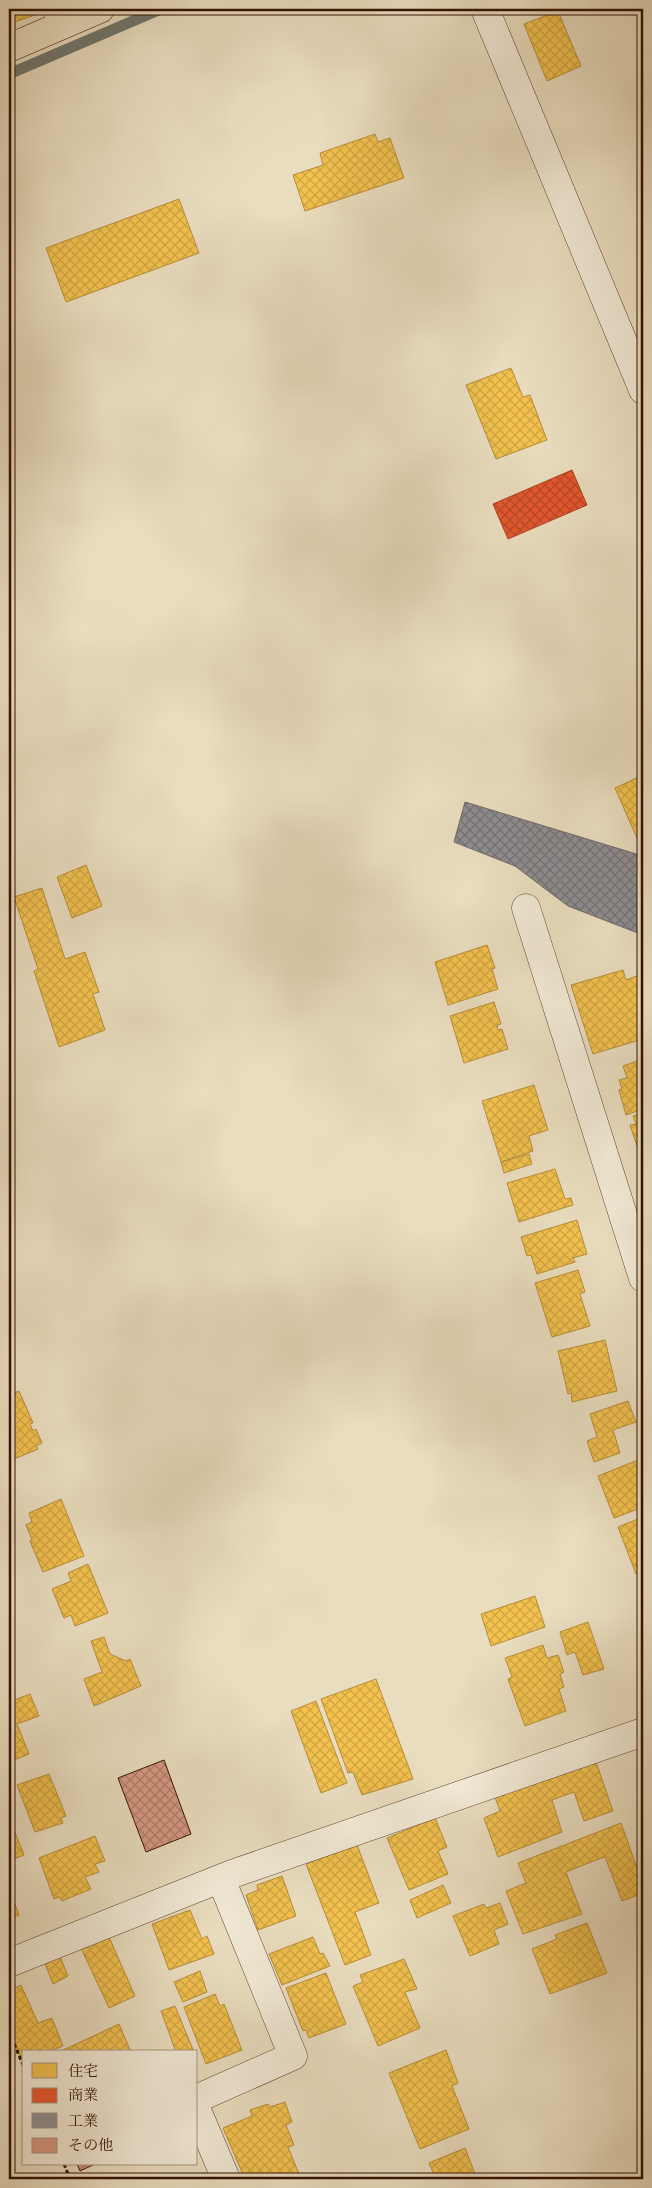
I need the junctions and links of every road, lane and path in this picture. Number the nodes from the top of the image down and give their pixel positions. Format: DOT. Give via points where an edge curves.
graph roads {
  1 [pos="100,9"];
  2 [pos="486,9"];
  3 [pos="60,17"];
  4 [pos="9,48"];
  5 [pos="643,390"];
  6 [pos="526,908"];
  7 [pos="643,1278"];
  8 [pos="643,1732"];
  9 [pos="221,1879"];
  10 [pos="9,1963"];
  11 [pos="9,2032"];
  12 [pos="22,2063"];
  13 [pos="198,2097"];
  14 [pos="198,2113"];
  15 [pos="65,2166"];
  16 [pos="70,2179"];
  17 [pos="226,2179"];
  1 -- 3 [label="main road"];
  2 -- 5 [label="street"];
  3 -- 4 [label="main road"];
  6 -- 7 [label="street"];
  8 -- 9 [label="street"];
  9 -- 10 [label="street"];
  9 -- 13 [label="street" via="293,2056"];
  11 -- 12 [label="path"];
  14 -- 17 [label="street"];
  15 -- 16 [label="path"];
}
